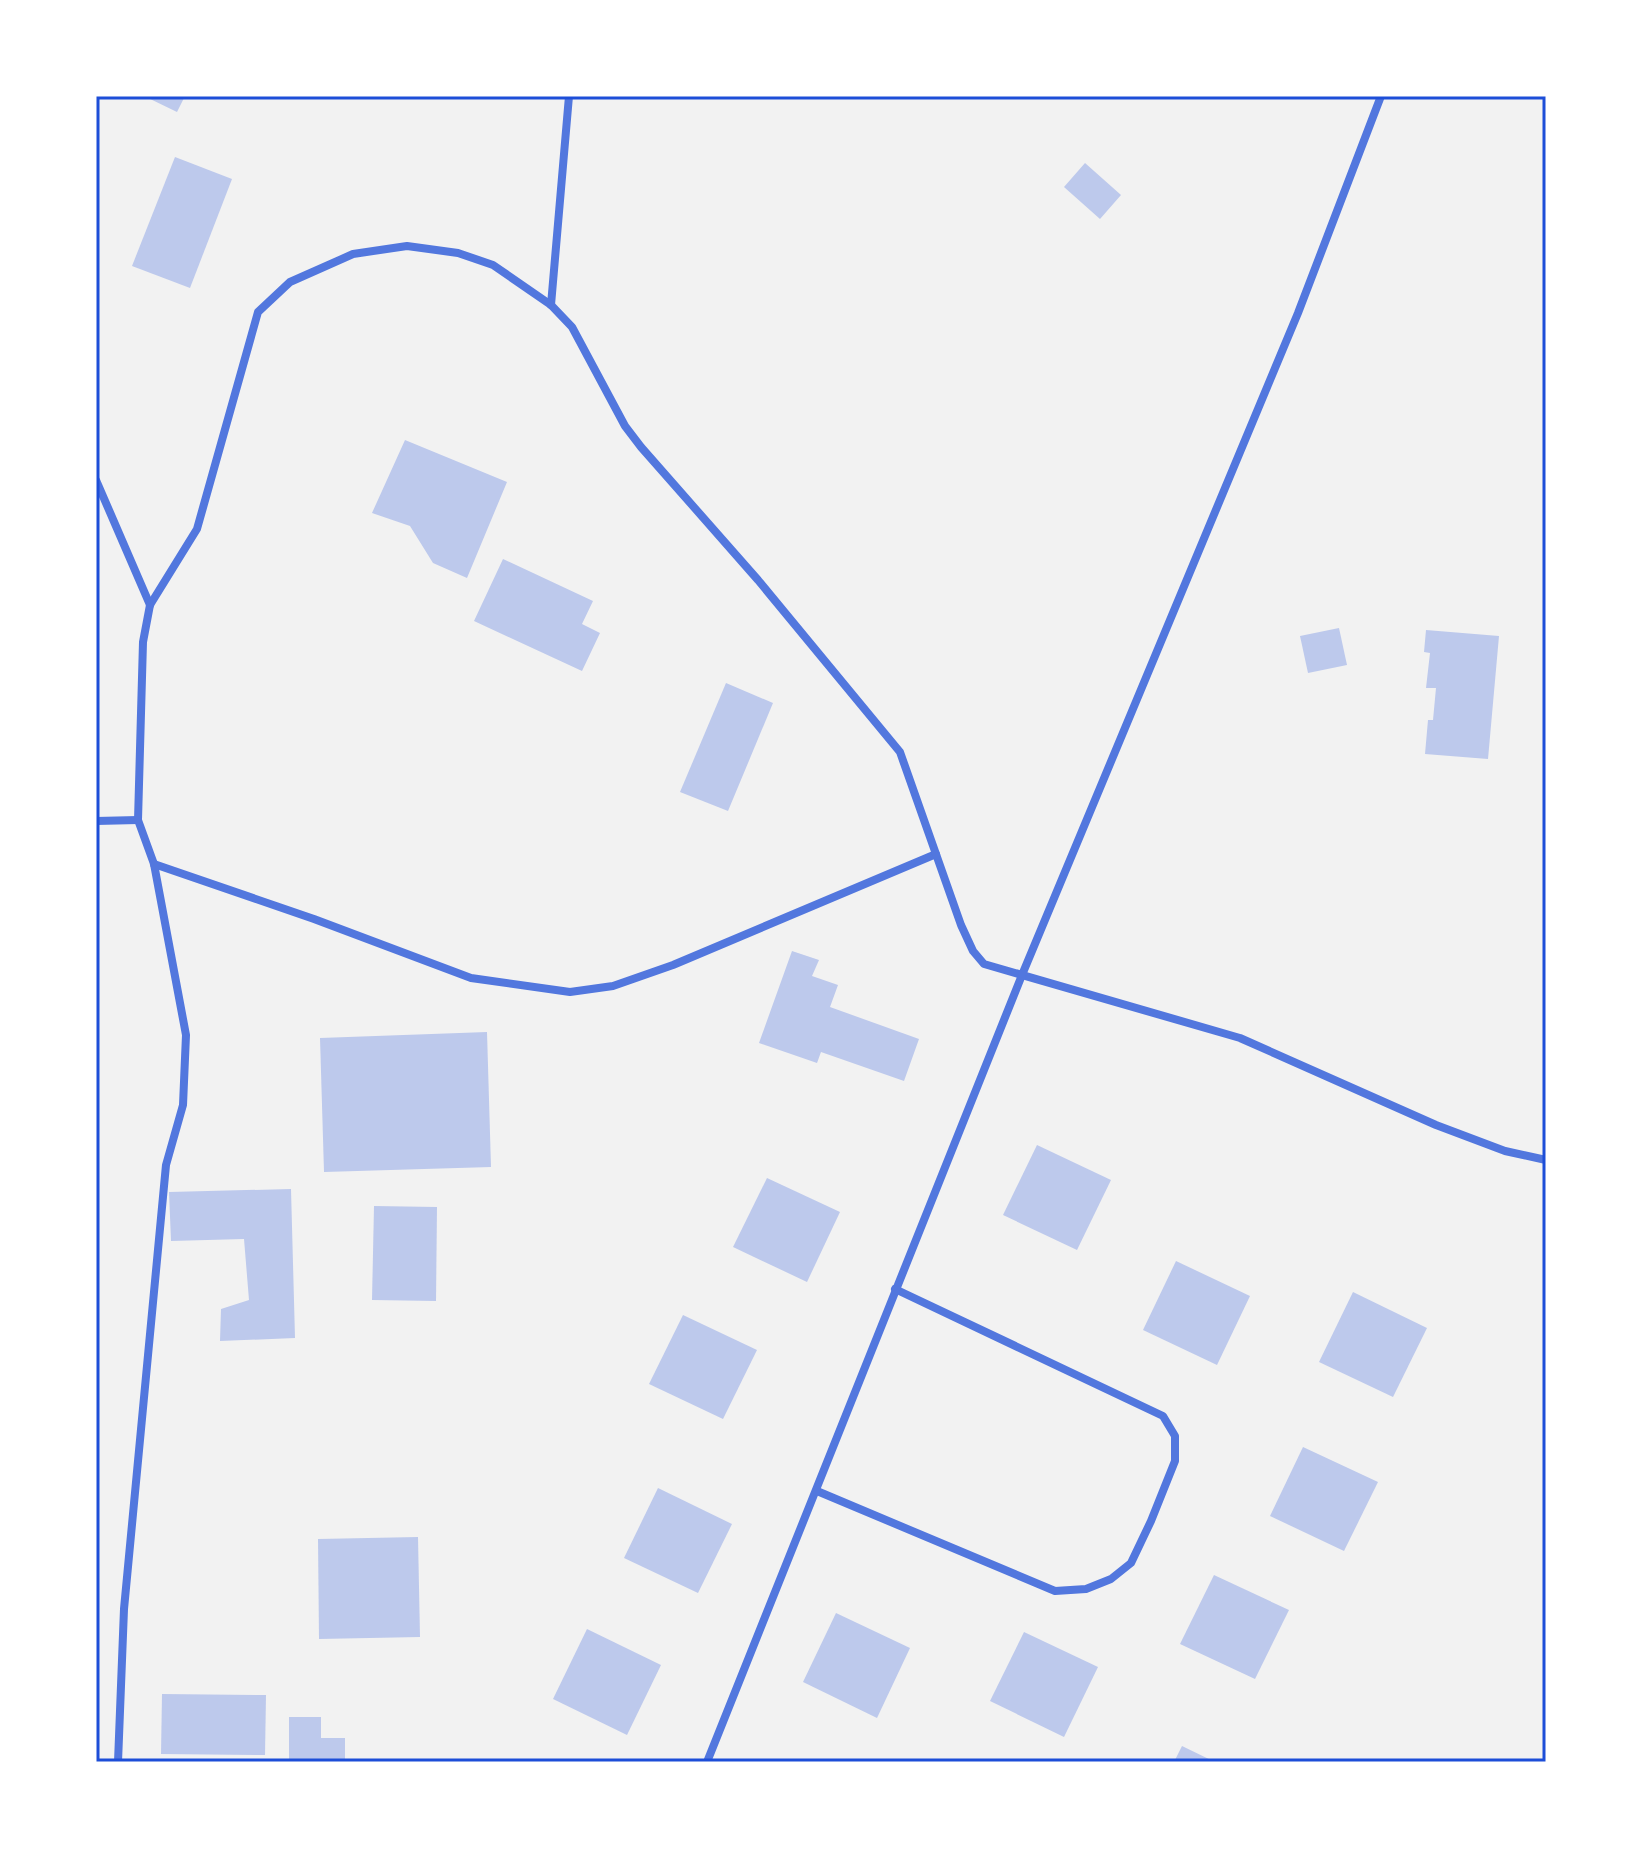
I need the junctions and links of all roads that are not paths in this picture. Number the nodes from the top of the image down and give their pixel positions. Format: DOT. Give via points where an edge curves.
graph roads {
  1 [pos="569,96"];
  2 [pos="1381,96"];
  3 [pos="551,305"];
  4 [pos="96,480"];
  5 [pos="150,605"];
  6 [pos="138,820"];
  7 [pos="96,821"];
  8 [pos="936,854"];
  9 [pos="154,864"];
  10 [pos="1022,975"];
  11 [pos="1546,1160"];
  12 [pos="895,1289"];
  13 [pos="817,1491"];
  14 [pos="118,1762"];
  15 [pos="707,1762"];
  1 -- 3 [label="street"];
  2 -- 10 [label="street" via="1298,313"];
  3 -- 5 [label="street" via="493,265 458,253 407,246 353,254 290,282 258,312 197,529"];
  3 -- 8 [label="street" via="572,327 641,447 888,734 900,752"];
  4 -- 5 [label="street"];
  5 -- 6 [label="street" via="143,642"];
  6 -- 7 [label="street"];
  6 -- 9 [label="street"];
  8 -- 9 [label="street" via="673,965 613,986 570,992 471,978"];
  8 -- 10 [label="street" via="973,951 984,964"];
  9 -- 14 [label="street" via="186,1035 183,1105 166,1165 124,1609"];
  10 -- 11 [label="street" via="1240,1038 1436,1125"];
  10 -- 12 [label="street"];
  12 -- 13 [label="street"];
  12 -- 13 [label="street" via="1163,1416 1175,1436 1175,1461 1131,1563 1086,1589 1055,1591"];
  13 -- 15 [label="street"];
}
